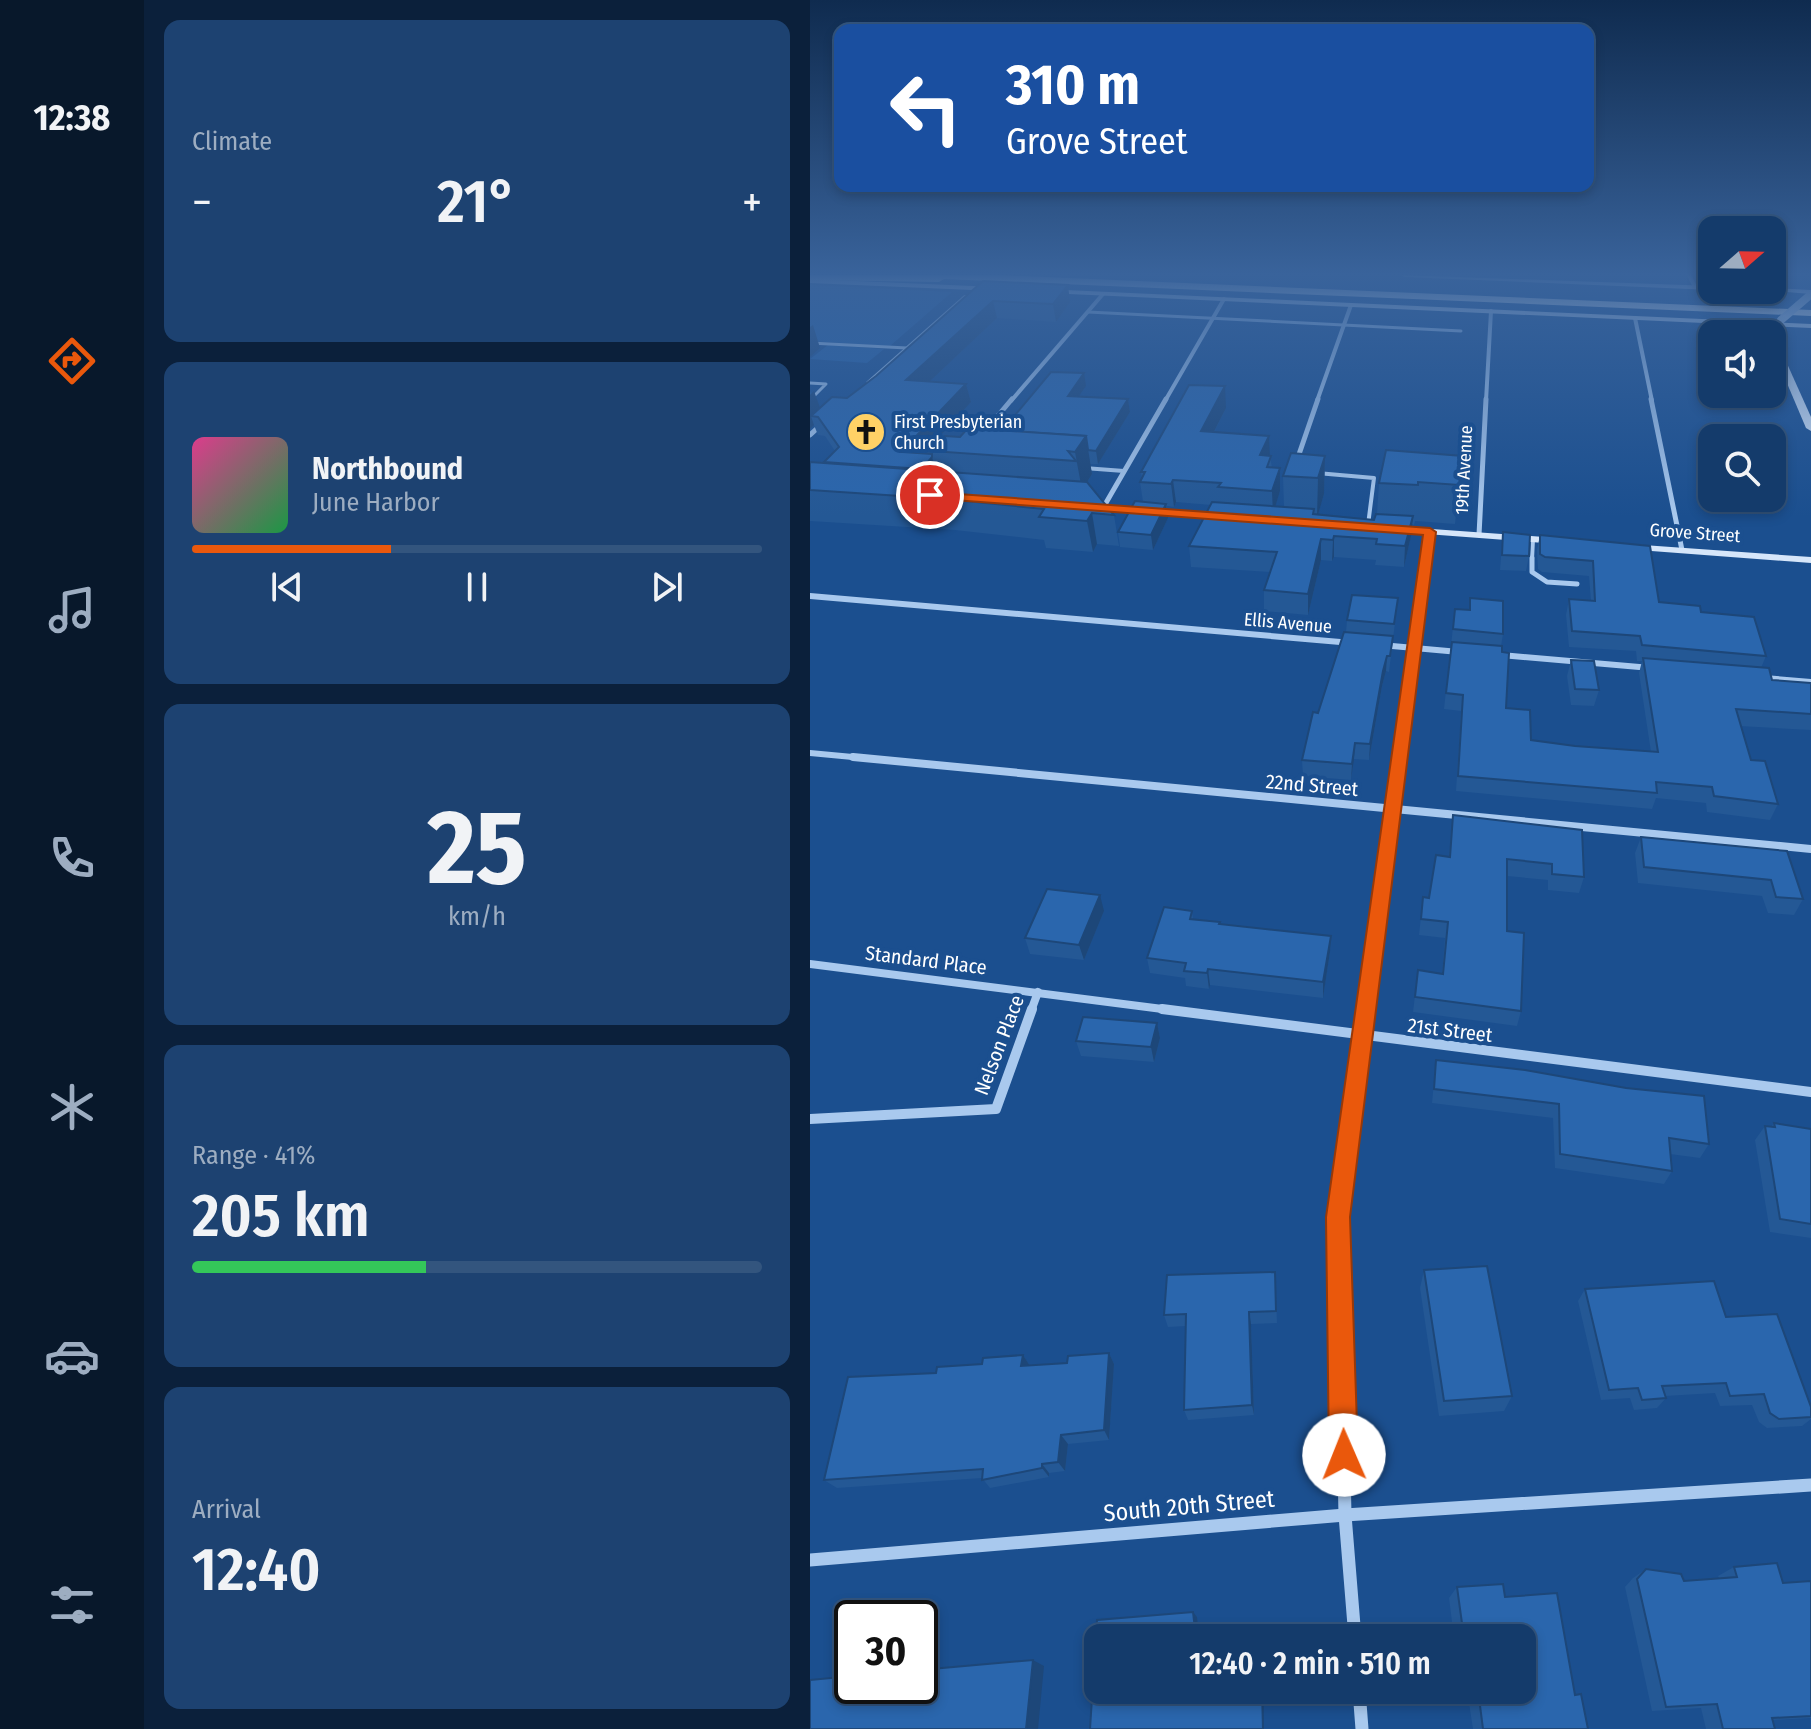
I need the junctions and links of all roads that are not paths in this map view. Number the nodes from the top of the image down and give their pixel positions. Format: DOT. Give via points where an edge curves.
graph roads {
  1 [pos="899,356"];
  2 [pos="1050,356"];
  3 [pos="1191,356"];
  4 [pos="1333,356"];
  5 [pos="1489,356"];
  6 [pos="1643,356"];
  7 [pos="1786,371"];
  8 [pos="810,383"];
  9 [pos="862,389"];
  10 [pos="810,400"];
  11 [pos="829,417"];
  12 [pos="1811,428"];
  13 [pos="810,435"];
  14 [pos="970,449"];
  15 [pos="1080,468"];
  16 [pos="1124,471"];
  17 [pos="1293,472"];
  18 [pos="1305,472"];
  19 [pos="1071,506"];
  20 [pos="1103,508"];
  21 [pos="1244,518"];
  22 [pos="1352,526"];
  23 [pos="1367,527"];
  24 [pos="1430,532"];
  25 [pos="1479,535"];
  26 [pos="1533,539"];
  27 [pos="1578,543"];
  28 [pos="1622,546"];
  29 [pos="1682,550"];
  30 [pos="1811,560"];
  31 [pos="1577,584"];
  32 [pos="810,596"];
  33 [pos="1415,648"];
  34 [pos="1462,652"];
  35 [pos="1494,655"];
  36 [pos="1652,668"];
  37 [pos="1748,676"];
  38 [pos="1811,682"];
  39 [pos="810,753"];
  40 [pos="1393,808"];
  41 [pos="1811,849"];
  42 [pos="810,964"];
  43 [pos="1038,992"];
  44 [pos="1362,1037"];
  45 [pos="1811,1092"];
  46 [pos="810,1119"];
  47 [pos="1811,1485"];
  48 [pos="1345,1515"];
  49 [pos="810,1560"];
  50 [pos="1354,1624"];
  51 [pos="1360,1704"];
  52 [pos="1362,1729"];
  1 -- 9 [label="street"];
  2 -- 14 [label="street"];
  3 -- 16 [label="street"];
  4 -- 17 [label="street"];
  5 -- 25 [label="street, 19th Avenue"];
  6 -- 29 [label="street"];
  7 -- 12 [label="main road"];
  8 -- 10 [label="lane" via="826,384"];
  11 -- 13 [label="street"];
  15 -- 16 [label="lane"];
  16 -- 20 [label="street"];
  18 -- 23 [label="lane" via="1374,478"];
  19 -- 20 [label="main road"];
  20 -- 21 [label="main road"];
  22 -- 23 [label="main road"];
  23 -- 24 [label="main road"];
  24 -- 25 [label="main road"];
  24 -- 33 [label="street, 19th Avenue"];
  25 -- 26 [label="main road"];
  26 -- 27 [label="main road"];
  26 -- 31 [label="lane" via="1532,572 1547,582"];
  28 -- 29 [label="main road, Grove Street"];
  29 -- 30 [label="main road, Grove Street"];
  32 -- 33 [label="street, Ellis Avenue"];
  33 -- 34 [label="street, Ellis Avenue"];
  33 -- 40 [label="street, 19th Avenue"];
  35 -- 36 [label="street"];
  37 -- 38 [label="street"];
  39 -- 40 [label="street, 22nd Street"];
  40 -- 41 [label="street, 22nd Street"];
  40 -- 44 [label="street, 19th Avenue"];
  42 -- 43 [label="street, Standard Place"];
  43 -- 44 [label="street, 21st Street"];
  43 -- 46 [label="street, Nelson Place" via="996,1109"];
  44 -- 45 [label="street, 21st Street"];
  44 -- 48 [label="street, 19th Avenue" via="1338,1217"];
  47 -- 48 [label="street, South 20th Street"];
  48 -- 49 [label="street, South 20th Street"];
  48 -- 50 [label="street, 19th Avenue"];
  51 -- 52 [label="street"];
}
